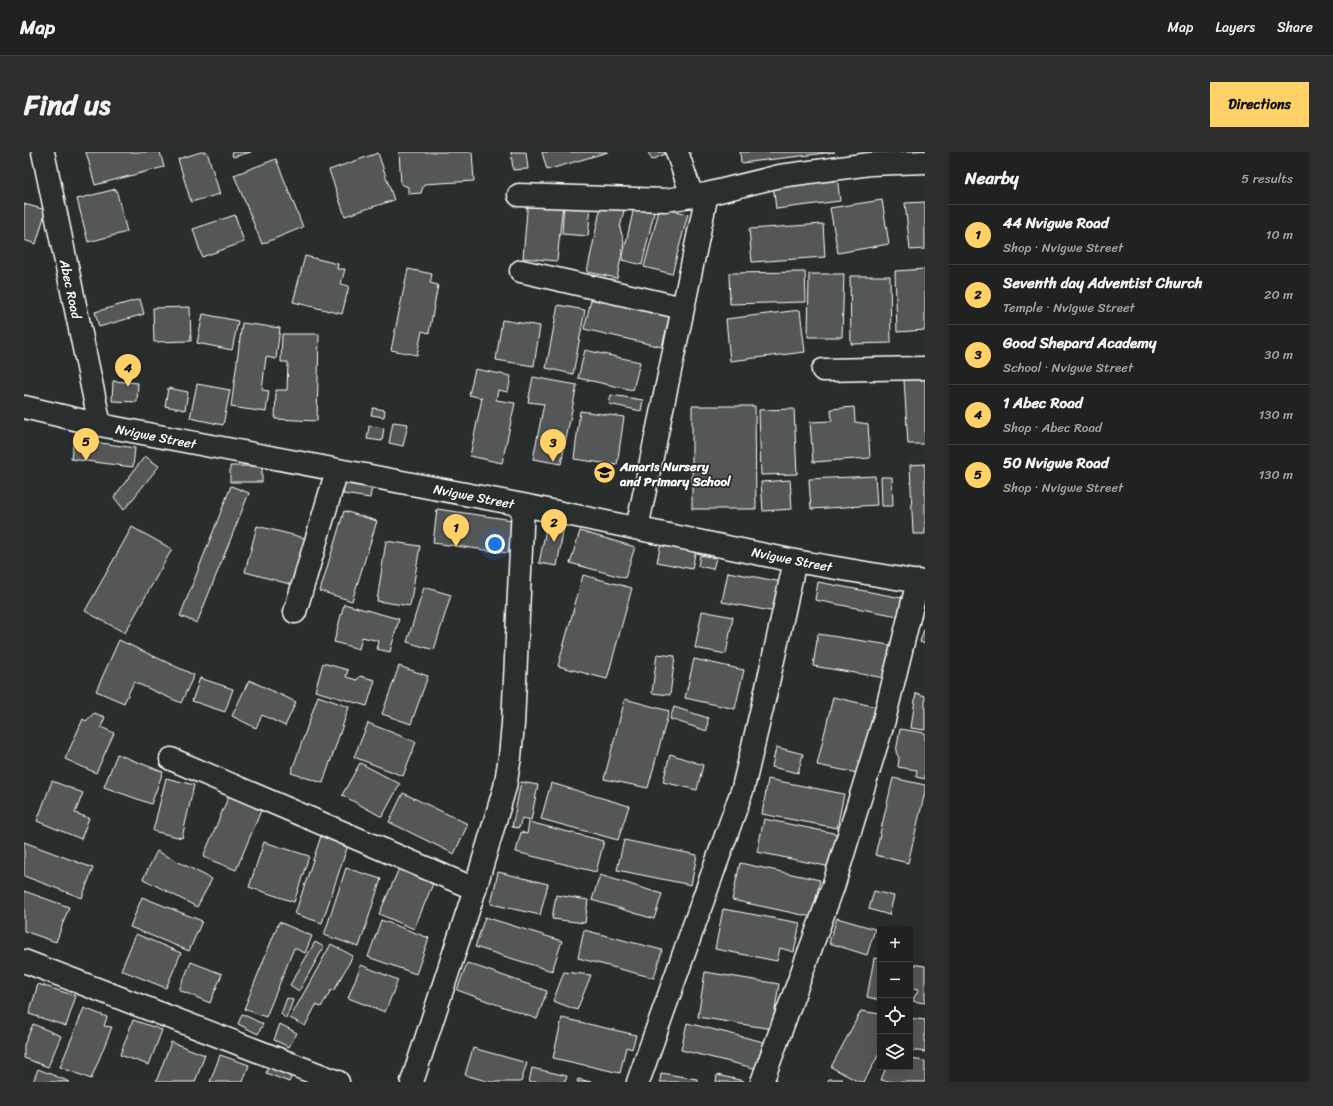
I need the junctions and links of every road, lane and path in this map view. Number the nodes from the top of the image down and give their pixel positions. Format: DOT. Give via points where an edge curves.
graph roads {
  1 [pos="43,152"];
  2 [pos="677,152"];
  3 [pos="925,162"];
  4 [pos="520,195"];
  5 [pos="699,195"];
  6 [pos="521,271"];
  7 [pos="683,308"];
  8 [pos="925,368"];
  9 [pos="823,370"];
  10 [pos="24,407"];
  11 [pos="100,425"];
  12 [pos="337,470"];
  13 [pos="523,505"];
  14 [pos="637,528"];
  15 [pos="795,561"];
  16 [pos="921,582"];
  17 [pos="295,612"];
  18 [pos="171,759"];
  19 [pos="475,889"];
  20 [pos="24,961"];
  21 [pos="338,1082"];
  22 [pos="412,1082"];
  23 [pos="638,1082"];
  24 [pos="762,1082"];
  1 -- 11 [label="street, Abec Road"];
  2 -- 5 [label="street"];
  3 -- 5 [label="street" via="870,164 780,176"];
  4 -- 5 [label="street" via="665,200"];
  5 -- 7 [label="street"];
  6 -- 7 [label="street"];
  7 -- 14 [label="street"];
  8 -- 9 [label="street"];
  10 -- 11 [label="street, Nvigwe Street"];
  11 -- 12 [label="street, Nvigwe Street"];
  12 -- 13 [label="street, Nvigwe Street"];
  12 -- 17 [label="street"];
  13 -- 14 [label="street, Nvigwe Street"];
  13 -- 19 [label="street" via="510,757 505,786"];
  14 -- 15 [label="street, Nvigwe Street"];
  15 -- 16 [label="street, Nvigwe Street"];
  15 -- 23 [label="street" via="743,788"];
  16 -- 24 [label="street" via="884,720 833,887"];
  18 -- 19 [label="street"];
  19 -- 22 [label="street"];
  20 -- 21 [label="street"];
}
